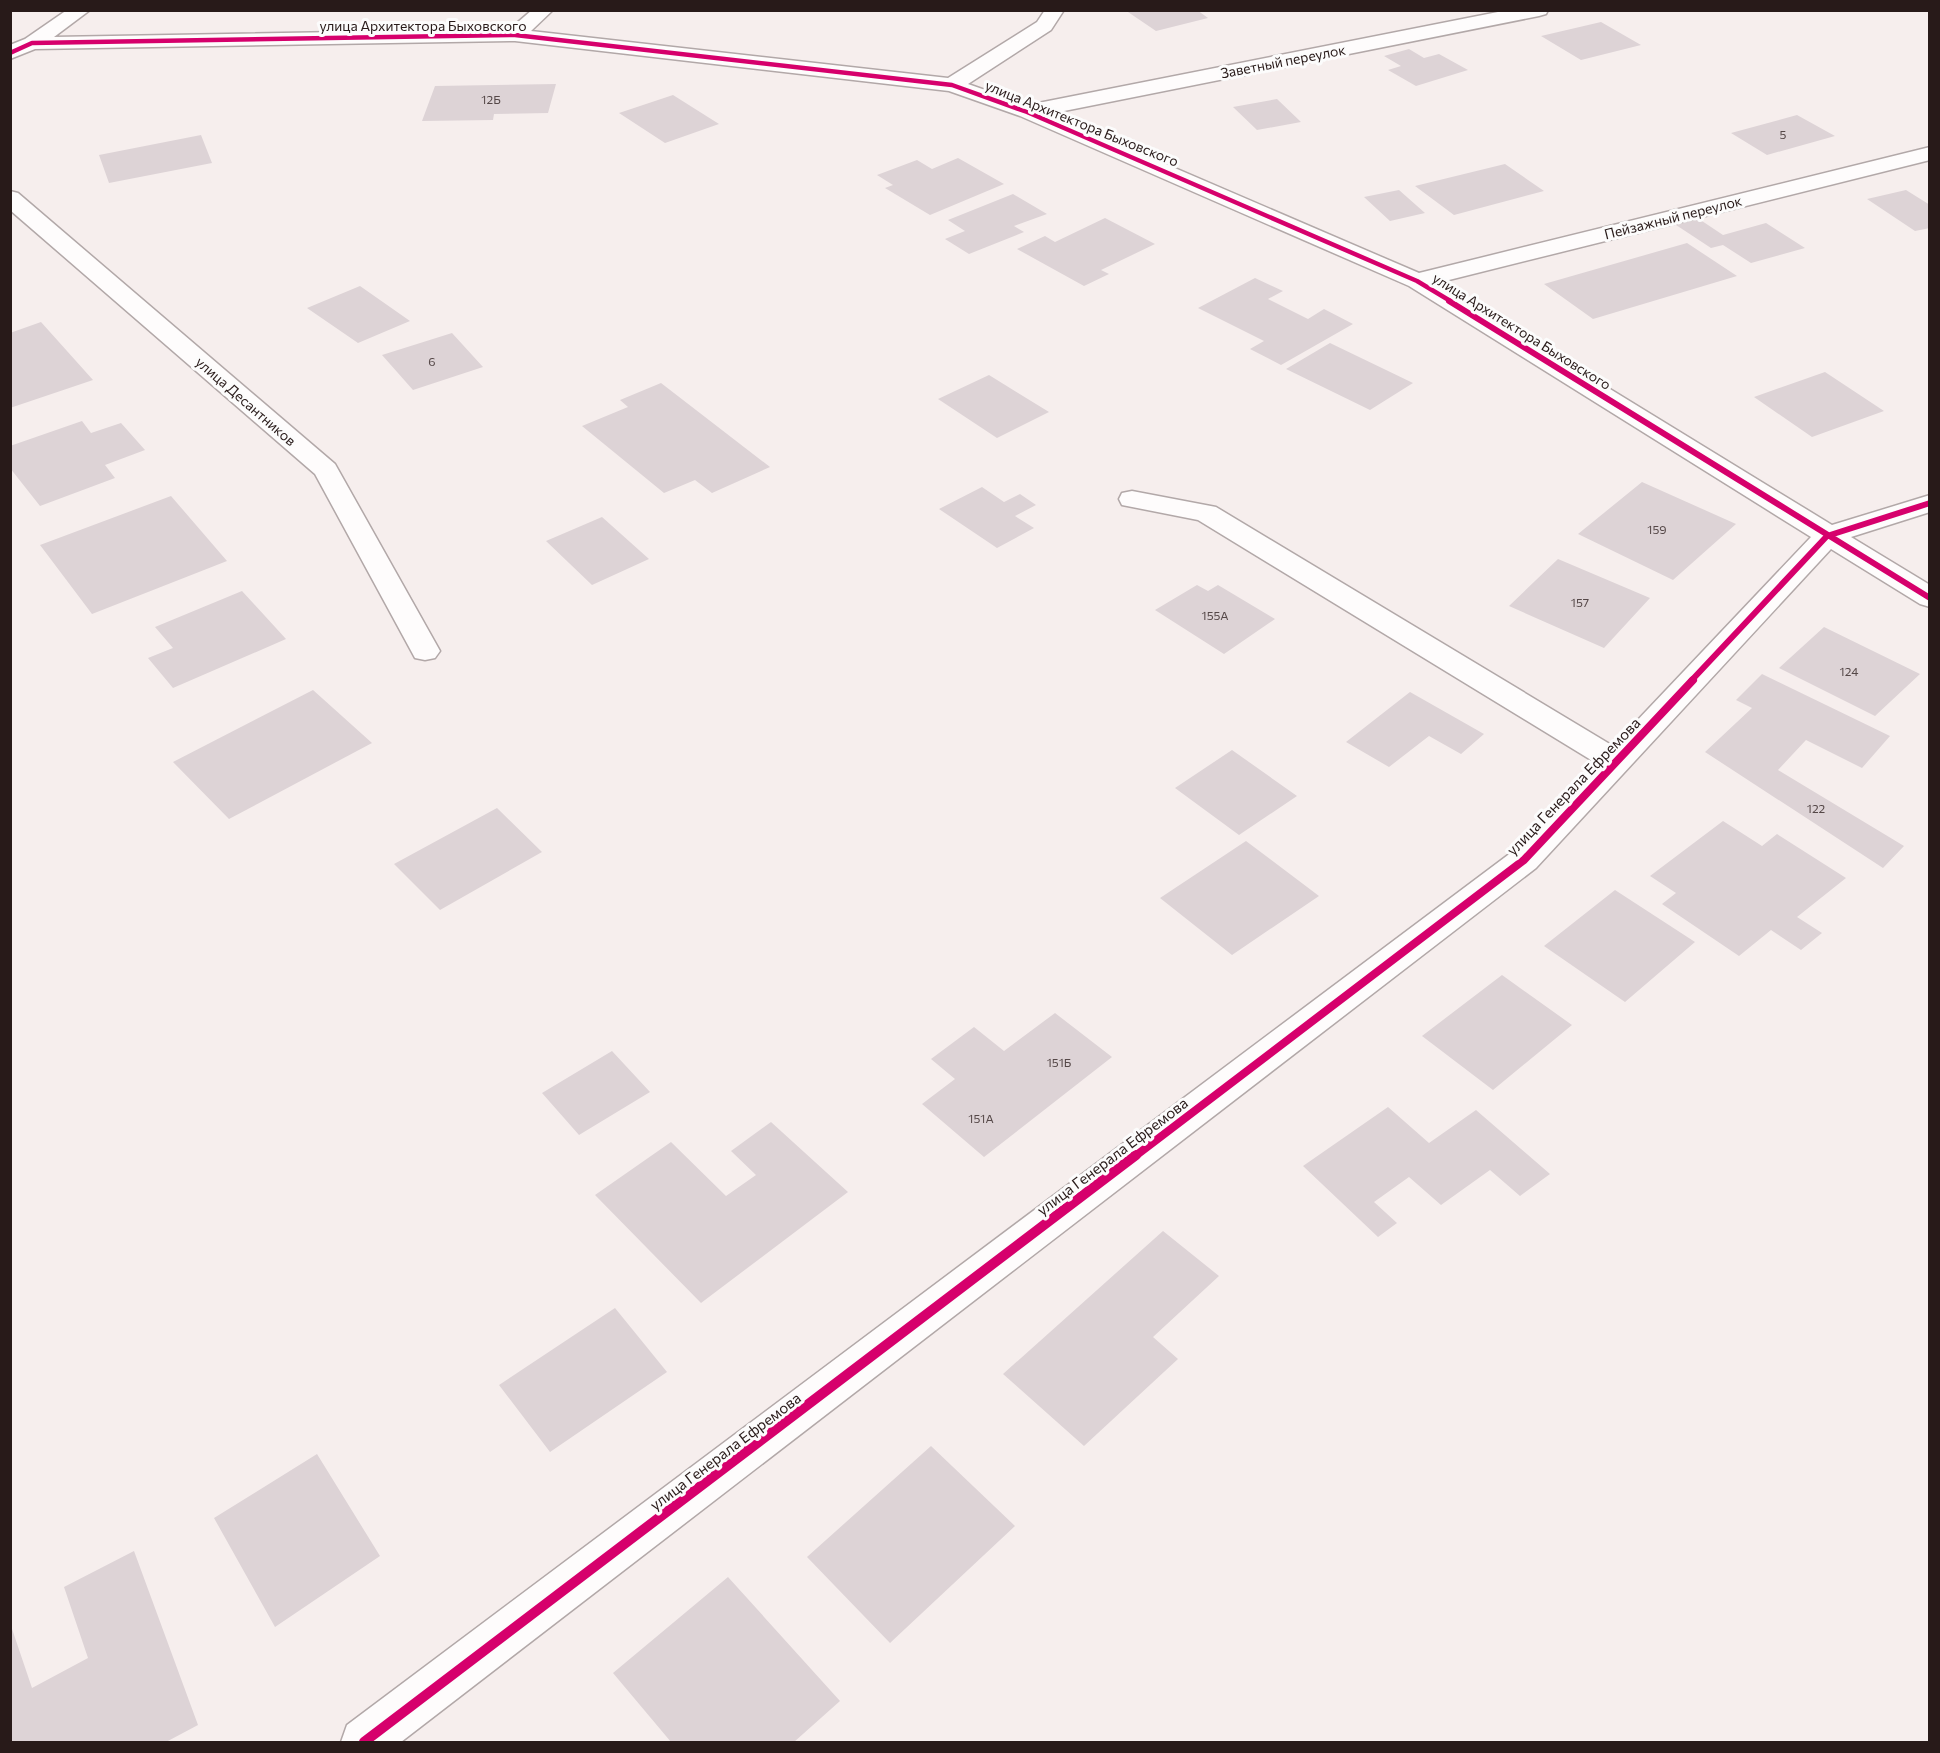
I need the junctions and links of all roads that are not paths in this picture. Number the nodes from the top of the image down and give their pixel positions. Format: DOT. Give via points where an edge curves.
graph roads {
  1 [pos="81,10"];
  2 [pos="544,10"];
  3 [pos="1055,10"];
  4 [pos="1539,10"];
  5 [pos="515,35"];
  6 [pos="32,44"];
  7 [pos="10,53"];
  8 [pos="952,85"];
  9 [pos="1027,111"];
  10 [pos="1929,153"];
  11 [pos="10,198"];
  12 [pos="1417,281"];
  13 [pos="1132,499"];
  14 [pos="1929,503"];
  15 [pos="1827,536"];
  16 [pos="1929,598"];
  17 [pos="425,651"];
  18 [pos="1617,762"];
  19 [pos="364,1743"];
  1 -- 6 [label="street"];
  2 -- 5 [label="street"];
  3 -- 8 [label="street" via="1044,26"];
  4 -- 9 [label="street, Заветный переулок"];
  5 -- 6 [label="street, улица Архитектора Быховского"];
  5 -- 8 [label="street, улица Архитектора Быховского"];
  6 -- 7 [label="street, улица Архитектора Быховского"];
  8 -- 9 [label="street, улица Архитектора Быховского"];
  9 -- 12 [label="street, улица Архитектора Быховского"];
  10 -- 12 [label="street, Пейзажный переулок"];
  11 -- 17 [label="street, улица Десантников" via="326,470"];
  12 -- 15 [label="street, улица Архитектора Быховского"];
  13 -- 18 [label="street" via="1206,513"];
  14 -- 15 [label="street"];
  15 -- 16 [label="street, улица Архитектора Быховского"];
  15 -- 18 [label="street, улица Генерала Ефремова"];
  18 -- 19 [label="street, улица Генерала Ефремова" via="1524,860"];
}
